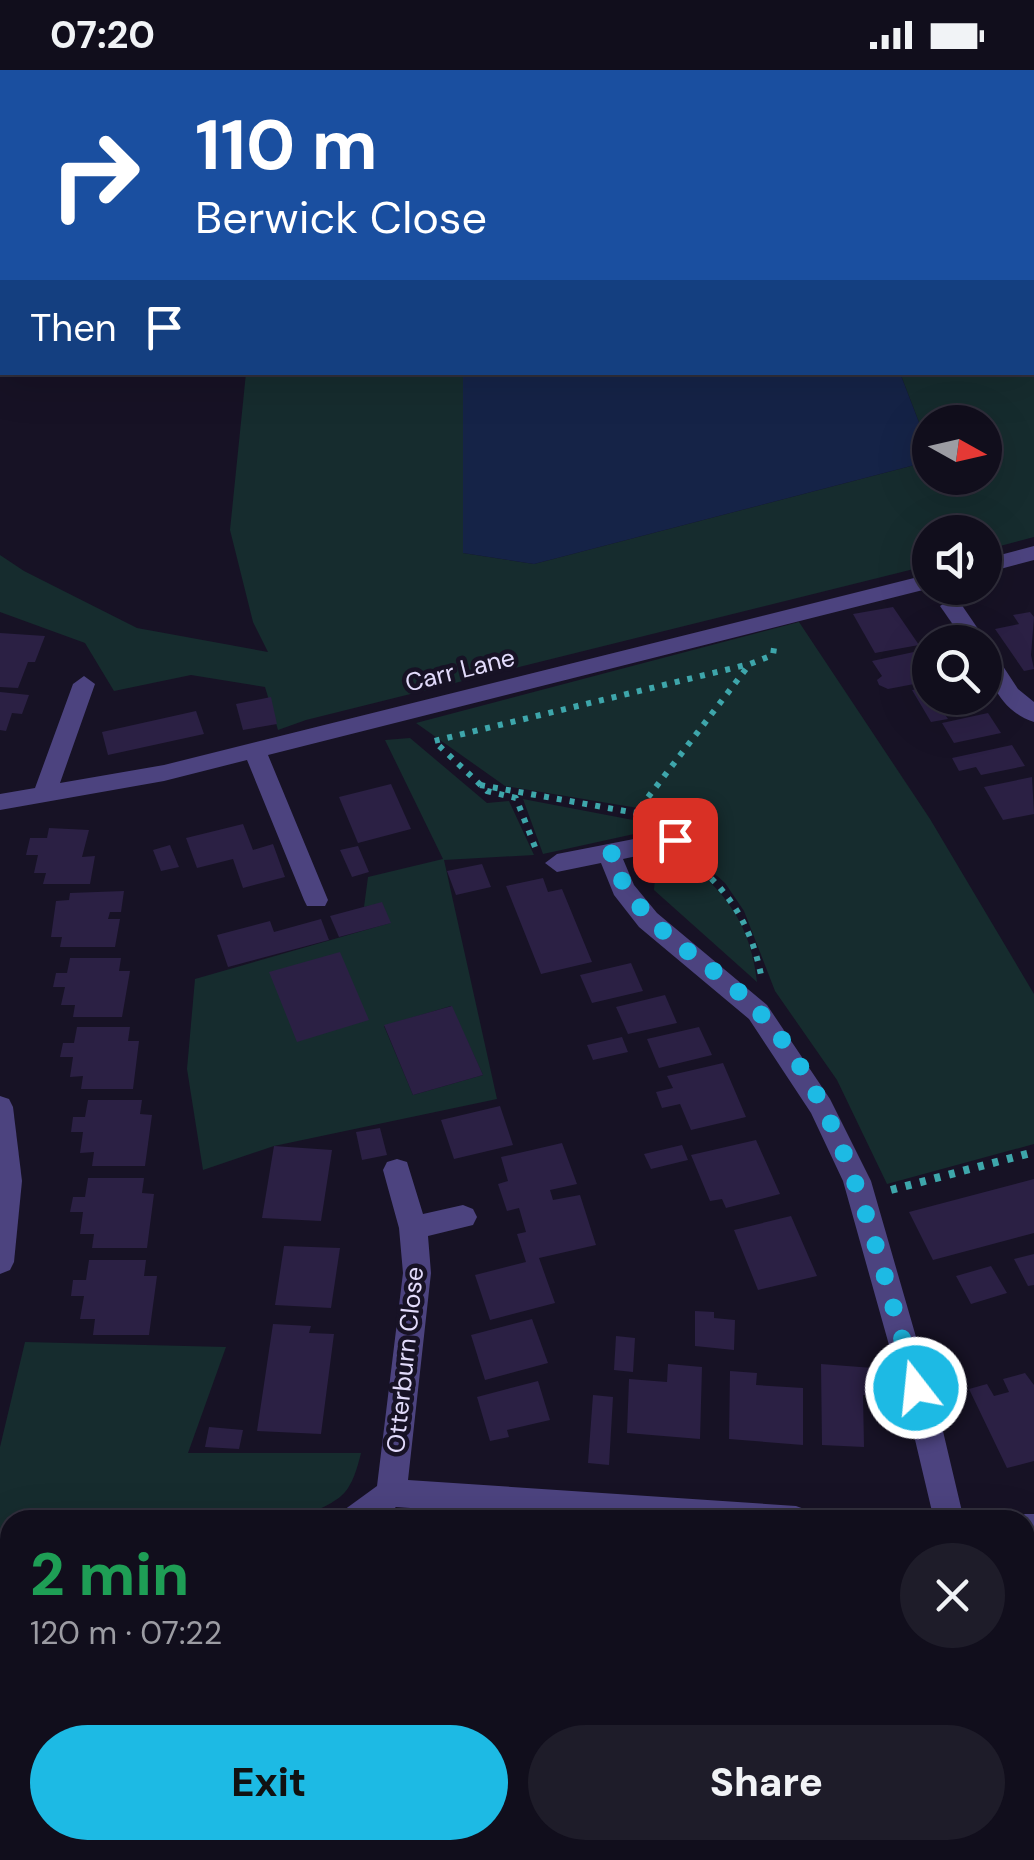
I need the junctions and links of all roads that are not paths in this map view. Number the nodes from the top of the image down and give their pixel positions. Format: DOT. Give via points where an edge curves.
graph roads {
  1 [pos="1034,553"];
  2 [pos="1002,561"];
  3 [pos="912,585"];
  4 [pos="952,606"];
  5 [pos="965,625"];
  6 [pos="1002,682"];
  7 [pos="84,684"];
  8 [pos="1034,714"];
  9 [pos="254,748"];
  10 [pos="44,794"];
  11 [pos="0,802"];
  12 [pos="675,840"];
  13 [pos="609,854"];
  14 [pos="557,863"];
  15 [pos="316,900"];
  16 [pos="0,1107"];
  17 [pos="398,1170"];
  18 [pos="463,1216"];
  19 [pos="413,1228"];
  20 [pos="0,1262"];
  21 [pos="391,1493"];
  22 [pos="368,1510"];
  23 [pos="646,1510"];
  24 [pos="947,1510"];
  1 -- 2 [label="street"];
  3 -- 9 [label="street, Carr Lane"];
  4 -- 5 [label="street"];
  6 -- 8 [label="street"];
  7 -- 10 [label="street"];
  9 -- 10 [label="street, Carr Lane" via="164,773"];
  9 -- 15 [label="street"];
  10 -- 11 [label="street, Carr Lane"];
  12 -- 13 [label="street"];
  13 -- 14 [label="street"];
  13 -- 24 [label="street" via="648,920 758,1012 821,1107 861,1198"];
  16 -- 20 [label="street" via="8,1181"];
  17 -- 19 [label="street, Otterburn Close"];
  18 -- 19 [label="street"];
  19 -- 21 [label="street, Otterburn Close" via="417,1273"];
  21 -- 22 [label="street"];
  21 -- 23 [label="street"];
}
